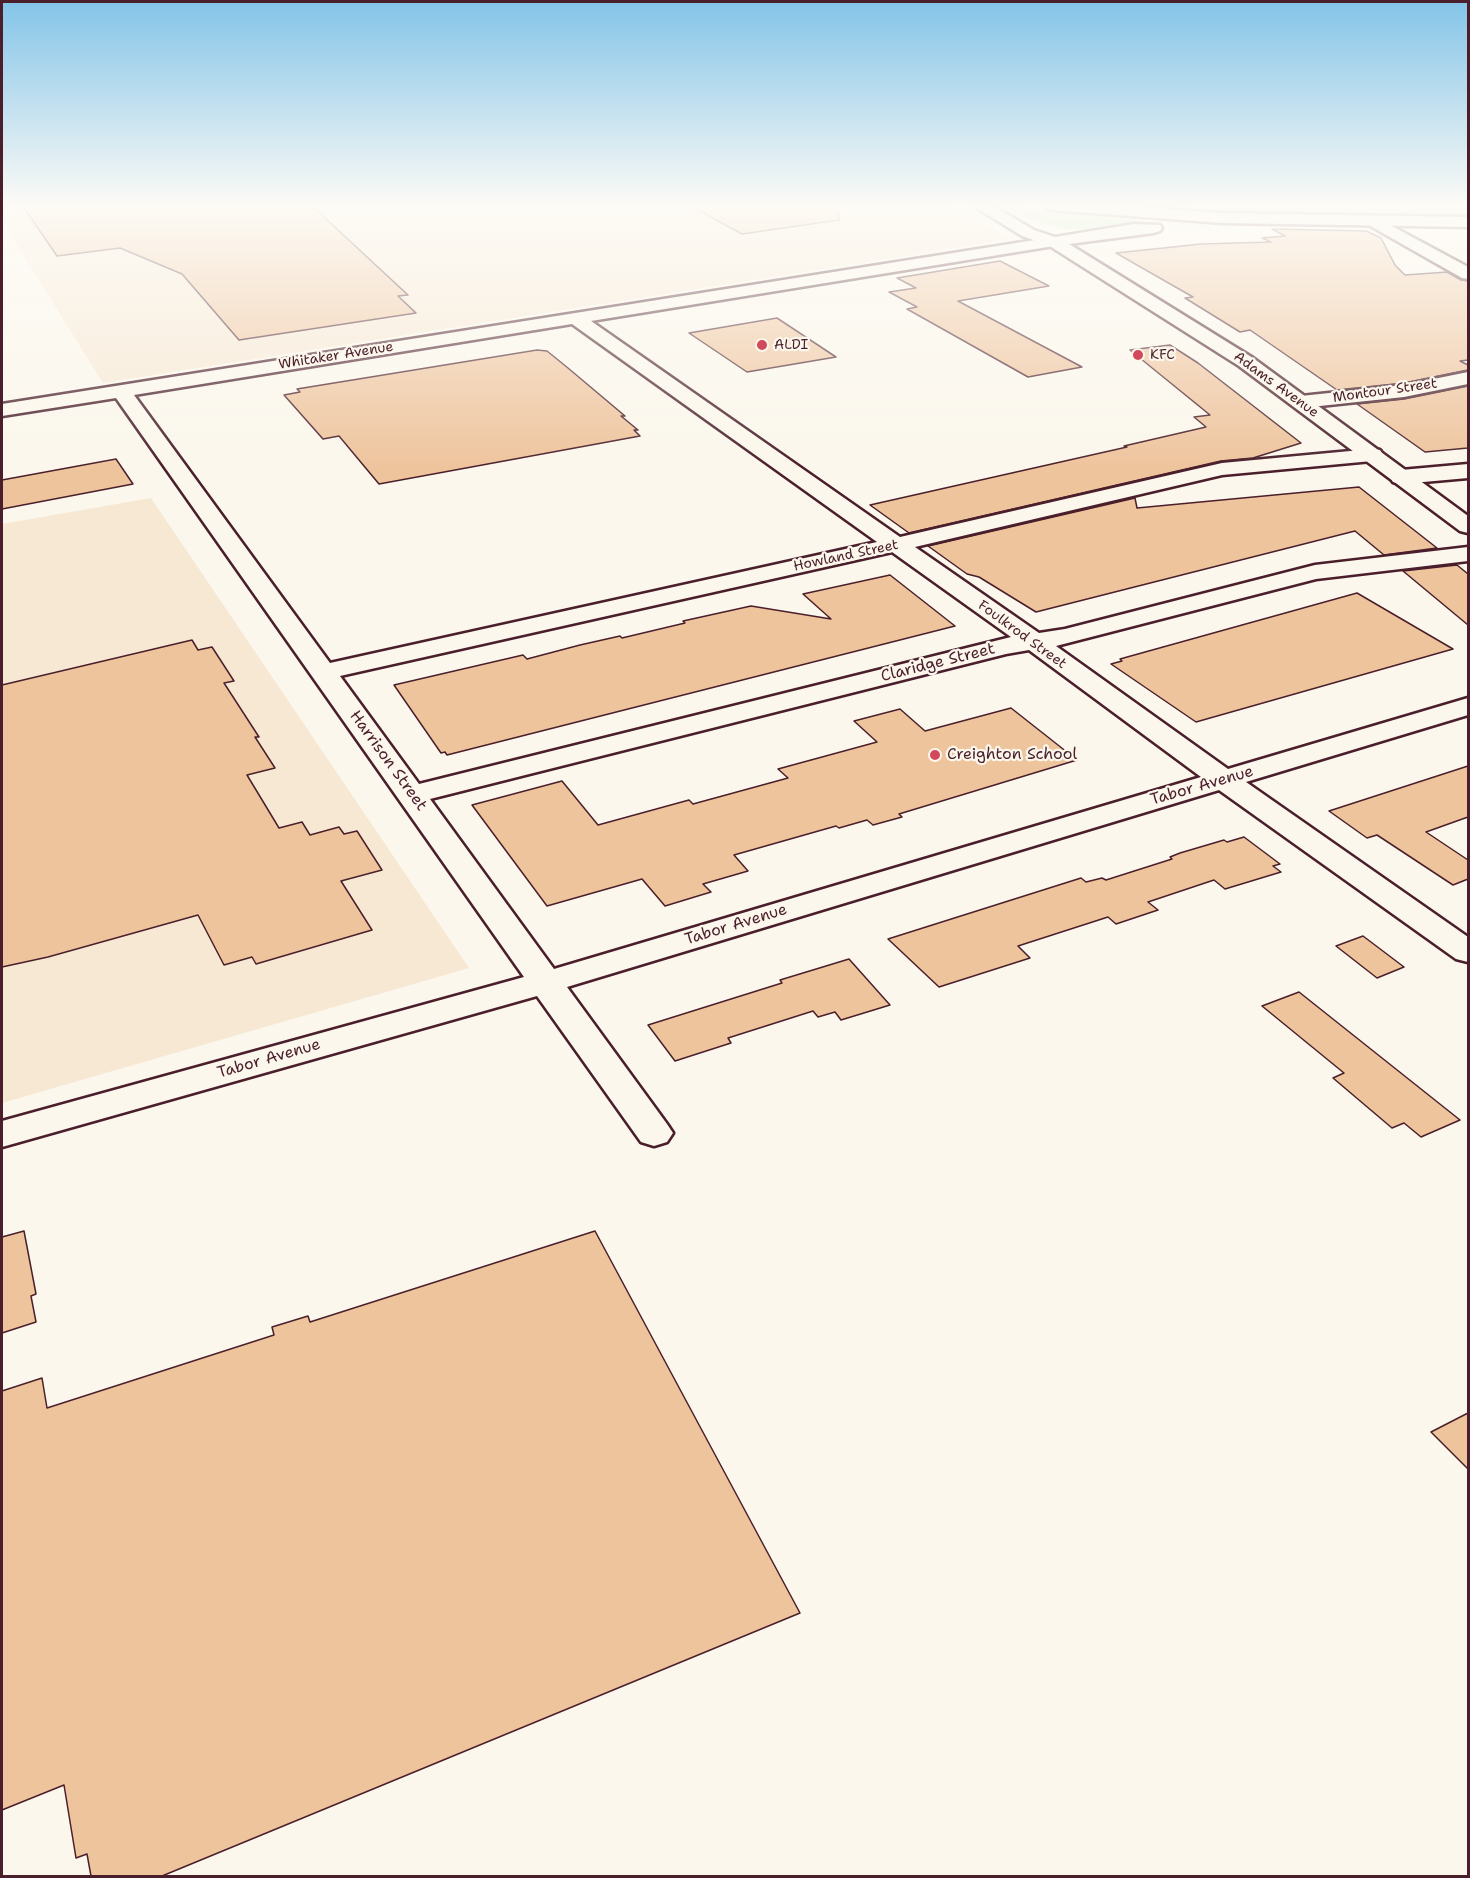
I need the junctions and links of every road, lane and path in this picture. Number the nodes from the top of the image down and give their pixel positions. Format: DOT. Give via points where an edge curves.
graph roads {
  1 [pos="735,293"];
  2 [pos="1135,293"];
  3 [pos="575,318"];
  4 [pos="1468,378"];
  5 [pos="120,390"];
  6 [pos="1301,402"];
  7 [pos="2,410"];
  8 [pos="1372,455"];
  9 [pos="1468,471"];
  10 [pos="1401,477"];
  11 [pos="1468,526"];
  12 [pos="896,545"];
  13 [pos="1468,554"];
  14 [pos="1034,642"];
  15 [pos="323,672"];
  16 [pos="1468,706"];
  17 [pos="1223,779"];
  18 [pos="412,795"];
  19 [pos="1468,952"];
  20 [pos="547,981"];
  21 [pos="654,1133"];
  22 [pos="2,1134"];
  1 -- 3 [label="main road, Whitaker Avenue"];
  2 -- 6 [label="main road, Adams Avenue"];
  3 -- 5 [label="main road, Whitaker Avenue"];
  3 -- 12 [label="main road, Foulkrod Street"];
  4 -- 6 [label="main road, Montour Street" via="1404,391"];
  5 -- 7 [label="main road, Whitaker Avenue"];
  5 -- 15 [label="main road, Harrison Street"];
  6 -- 8 [label="main road, Adams Avenue"];
  8 -- 10 [label="main road, Adams Avenue"];
  8 -- 12 [label="main road, Howland Street" via="1222,469"];
  9 -- 10 [label="main road"];
  10 -- 11 [label="main road, Adams Avenue"];
  12 -- 14 [label="main road, Foulkrod Street"];
  12 -- 15 [label="main road, Howland Street"];
  13 -- 14 [label="main road, Claridge Street" via="1315,572"];
  14 -- 17 [label="main road, Foulkrod Street"];
  14 -- 18 [label="main road, Claridge Street"];
  15 -- 18 [label="main road, Harrison Street"];
  16 -- 17 [label="main road, Tabor Avenue"];
  17 -- 19 [label="main road, Foulkrod Street"];
  17 -- 20 [label="main road, Tabor Avenue"];
  18 -- 20 [label="main road, Harrison Street"];
  20 -- 21 [label="main road, Harrison Street"];
  20 -- 22 [label="main road, Tabor Avenue"];
}
